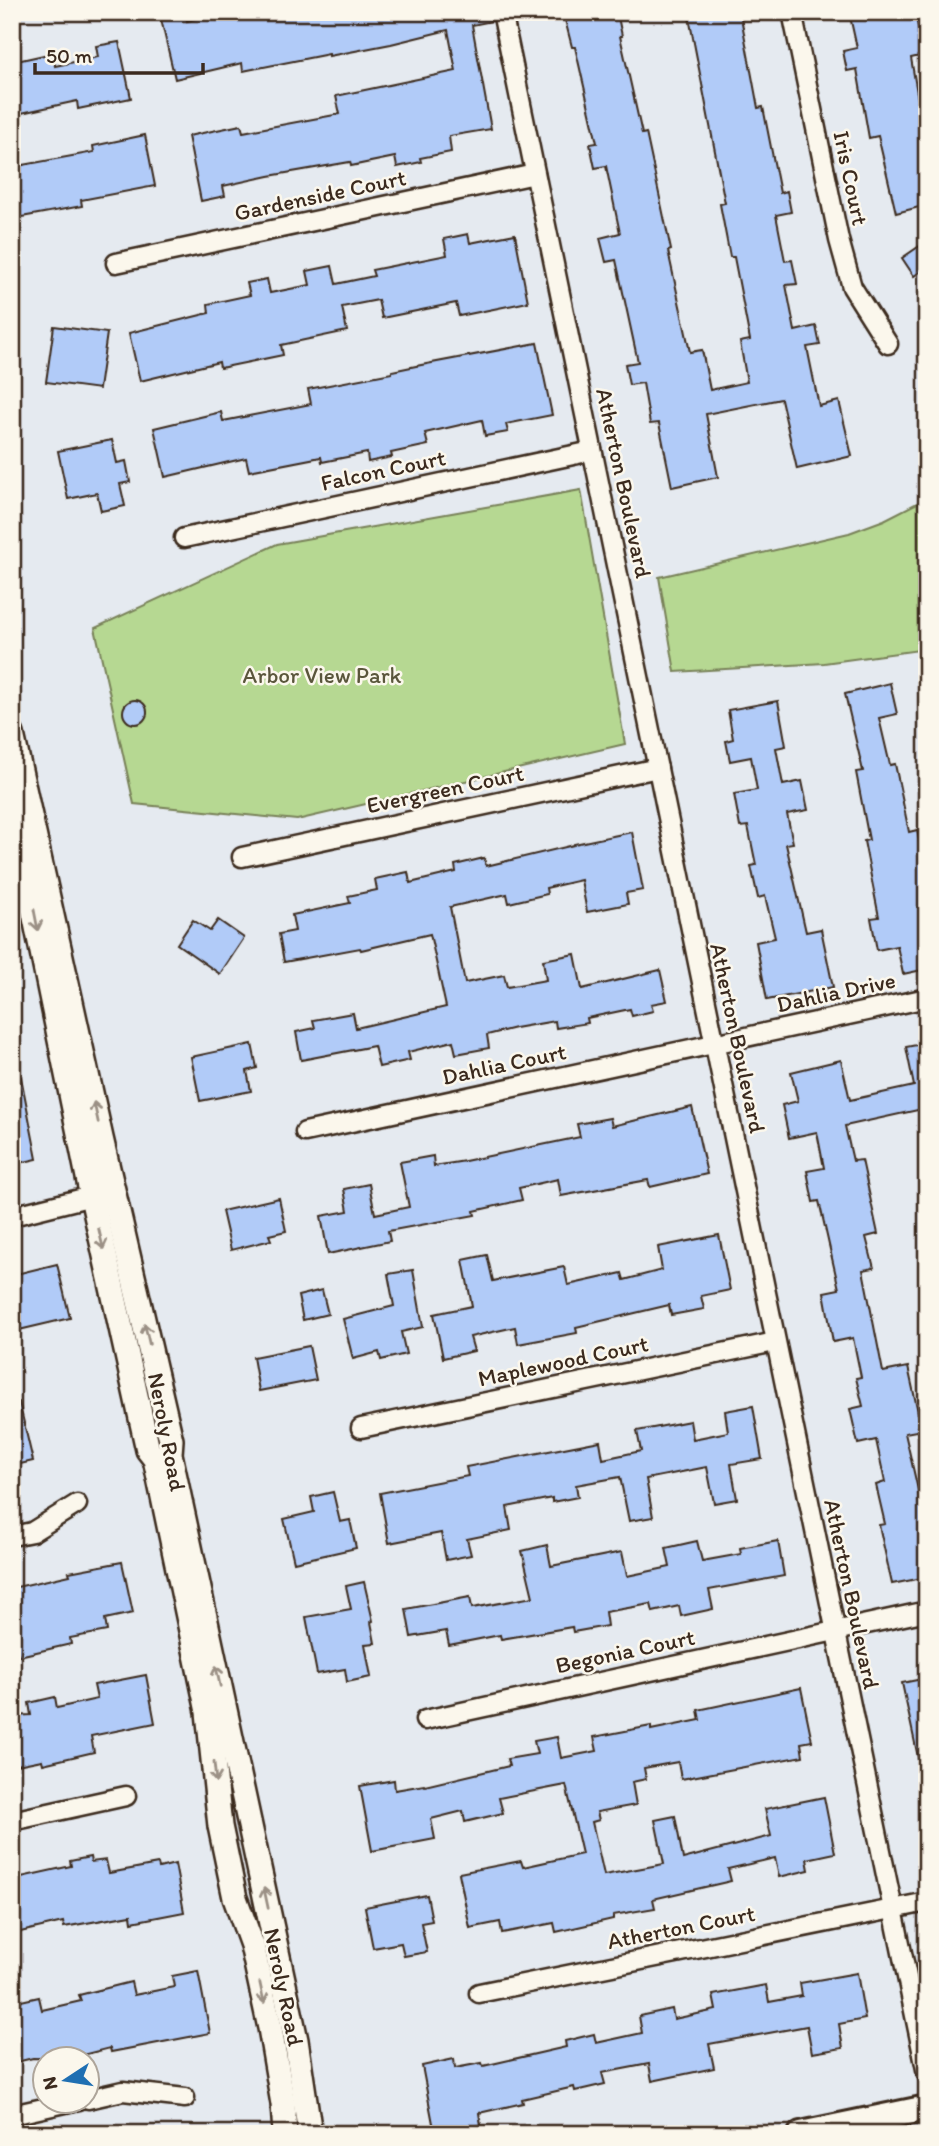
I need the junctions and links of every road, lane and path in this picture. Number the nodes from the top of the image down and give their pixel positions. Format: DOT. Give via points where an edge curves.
graph roads {
  1 [pos="502,12"];
  2 [pos="792,12"];
  3 [pos="535,174"];
  4 [pos="116,263"];
  5 [pos="888,344"];
  6 [pos="592,451"];
  7 [pos="184,538"];
  8 [pos="12,734"];
  9 [pos="658,768"];
  10 [pos="12,805"];
  11 [pos="242,857"];
  12 [pos="927,998"];
  13 [pos="714,1043"];
  14 [pos="305,1132"];
  15 [pos="115,1191"];
  16 [pos="92,1197"];
  17 [pos="12,1216"];
  18 [pos="775,1342"];
  19 [pos="361,1428"];
  20 [pos="77,1504"];
  21 [pos="12,1536"];
  22 [pos="927,1611"];
  23 [pos="835,1630"];
  24 [pos="425,1720"];
  25 [pos="126,1796"];
  26 [pos="12,1821"];
  27 [pos="927,1902"];
  28 [pos="892,1909"];
  29 [pos="479,1993"];
  30 [pos="927,2074"];
  31 [pos="102,2096"];
  32 [pos="185,2098"];
  33 [pos="927,2108"];
  34 [pos="32,2111"];
  35 [pos="12,2115"];
  36 [pos="285,2134"];
  37 [pos="310,2134"];
  38 [pos="801,2134"];
  1 -- 3 [label="street, Atherton Boulevard"];
  2 -- 5 [label="street, Iris Court" via="852,287"];
  3 -- 4 [label="street, Gardenside Court"];
  3 -- 6 [label="street, Atherton Boulevard"];
  6 -- 7 [label="street, Falcon Court"];
  6 -- 9 [label="street, Atherton Boulevard"];
  15 -- 8 [label="street, Neroly Road, one-way"];
  9 -- 11 [label="street, Evergreen Court"];
  9 -- 13 [label="street, Atherton Boulevard"];
  10 -- 16 [label="street, Neroly Road, one-way"];
  12 -- 13 [label="street, Dahlia Drive"];
  13 -- 14 [label="street, Dahlia Court"];
  13 -- 18 [label="street, Atherton Boulevard"];
  15 -- 16 [label="street"];
  37 -- 15 [label="street, Neroly Road, one-way" via="293,2027"];
  16 -- 17 [label="street"];
  16 -- 36 [label="street, Neroly Road, one-way" via="148,1450 155,1459 208,1712 220,1826 235,1898 253,1945"];
  18 -- 19 [label="street, Maplewood Court"];
  18 -- 23 [label="street, Atherton Boulevard"];
  20 -- 21 [label="street" via="32,1532"];
  22 -- 23 [label="street, Begonia Court"];
  23 -- 24 [label="street, Begonia Court"];
  23 -- 28 [label="street, Atherton Boulevard"];
  25 -- 26 [label="street"];
  27 -- 28 [label="street, Atherton Court"];
  28 -- 29 [label="street, Atherton Court"];
  28 -- 30 [label="street, Atherton Boulevard"];
  31 -- 32 [label="street" via="122,2091"];
  33 -- 38 [label="main road"];
  34 -- 35 [label="street"];
}
